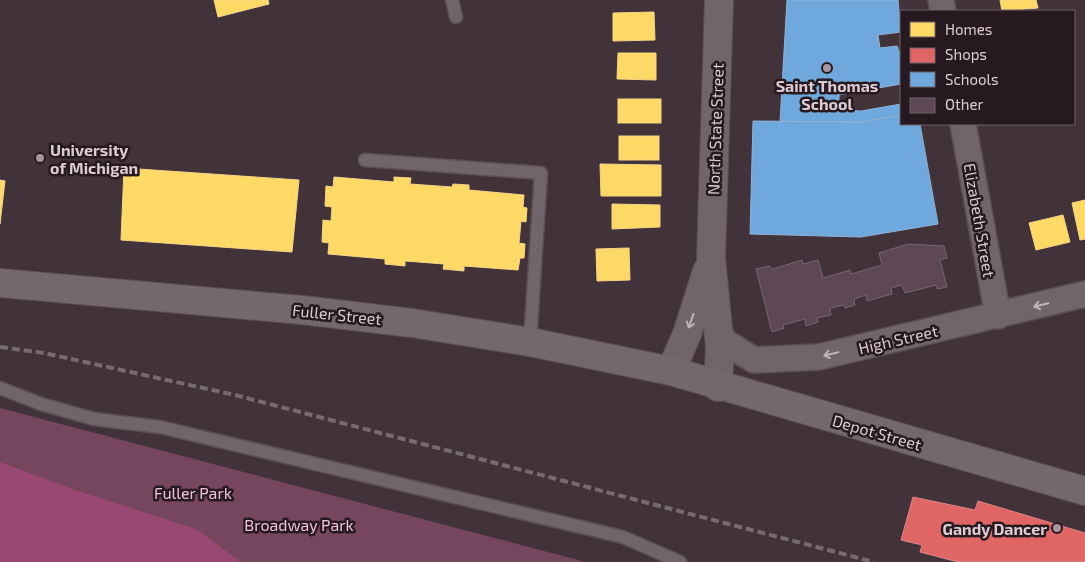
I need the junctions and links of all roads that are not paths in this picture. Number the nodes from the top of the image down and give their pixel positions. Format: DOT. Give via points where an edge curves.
graph roads {
  1 [pos="452,0"];
  2 [pos="719,0"];
  3 [pos="456,17"];
  4 [pos="963,125"];
  5 [pos="365,160"];
  6 [pos="711,258"];
  7 [pos="0,283"];
  8 [pos="1085,294"];
  9 [pos="998,316"];
  10 [pos="718,331"];
  11 [pos="530,342"];
  12 [pos="671,371"];
  13 [pos="718,387"];
  14 [pos="0,388"];
  15 [pos="1085,491"];
  16 [pos="680,562"];
  1 -- 3 [label="lane"];
  2 -- 6 [label="street, North State Street"];
  4 -- 9 [label="street, Elizabeth Street"];
  5 -- 11 [label="lane" via="541,173"];
  6 -- 10 [label="street"];
  6 -- 12 [label="street, one-way" via="687,334"];
  7 -- 11 [label="main road, Fuller Street" via="302,310"];
  8 -- 9 [label="street, High Street, one-way"];
  9 -- 10 [label="street, High Street, one-way" via="819,357 775,360 754,360 726,342"];
  10 -- 13 [label="street"];
  11 -- 12 [label="main road, Fuller Street"];
  12 -- 13 [label="main road, Depot Street"];
  13 -- 15 [label="main road, Depot Street"];
  14 -- 16 [label="lane" via="41,404 94,418 160,427 624,537"];
}
